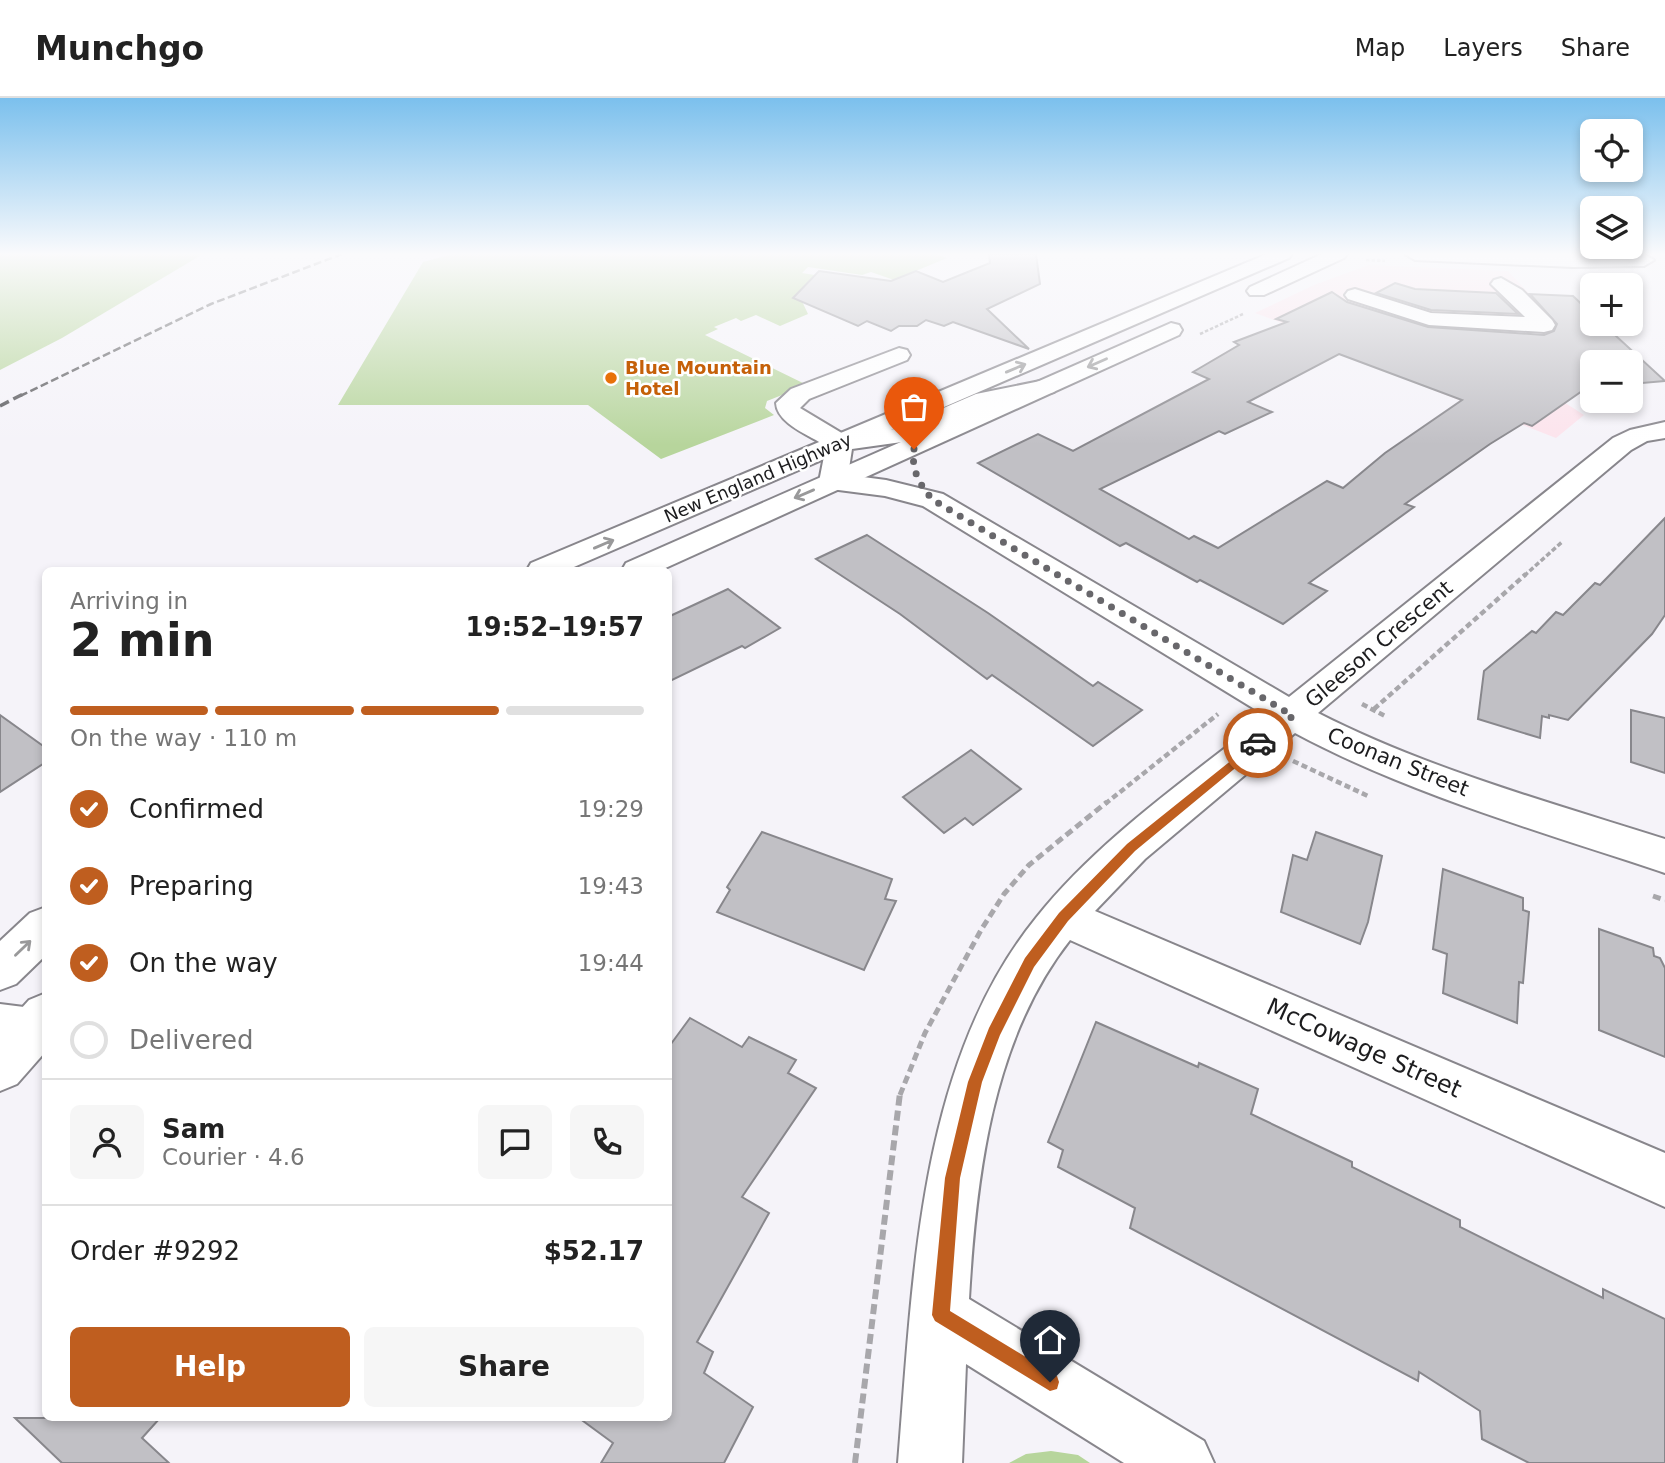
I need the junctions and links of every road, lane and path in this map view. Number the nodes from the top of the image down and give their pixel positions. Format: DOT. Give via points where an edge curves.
graph roads {
  1 [pos="1133,318"];
  2 [pos="1422,318"];
  3 [pos="1537,318"];
  4 [pos="1193,320"];
  5 [pos="899,355"];
  6 [pos="1045,387"];
  7 [pos="1665,429"];
  8 [pos="840,443"];
  9 [pos="915,445"];
  10 [pos="778,470"];
  11 [pos="833,482"];
  12 [pos="933,500"];
  13 [pos="1571,534"];
  14 [pos="549,567"];
  15 [pos="644,567"];
  16 [pos="1324,688"];
  17 [pos="1374,709"];
  18 [pos="1293,716"];
  19 [pos="1392,720"];
  20 [pos="1665,856"];
  21 [pos="1064,917"];
  22 [pos="42,930"];
  23 [pos="0,970"];
  24 [pos="26,1024"];
  25 [pos="0,1067"];
  26 [pos="1665,1180"];
  27 [pos="941,1315"];
  28 [pos="930,1463"];
  29 [pos="1182,1463"];
  8 -- 1 [label="main road, New England Highway, one-way"];
  2 -- 3 [label="main road" via="1544,325"];
  4 -- 6 [label="main road, New England Highway, one-way"];
  5 -- 8 [label="main road" via="788,403 792,414"];
  6 -- 8 [label="main road" via="985,399 900,436"];
  6 -- 9 [label="main road, New England Highway"];
  7 -- 16 [label="main road, Gleeson Crescent" via="1622,444"];
  8 -- 10 [label="main road, New England Highway"];
  8 -- 11 [label="main road"];
  9 -- 11 [label="main road, New England Highway"];
  9 -- 12 [label="main road, Coonan Street" via="912,462 916,475"];
  10 -- 11 [label="main road" via="816,466 826,470"];
  14 -- 10 [label="main road, New England Highway, one-way"];
  11 -- 12 [label="main road, Coonan Street"];
  11 -- 15 [label="main road, New England Highway, one-way"];
  12 -- 18 [label="main road, Coonan Street"];
  13 -- 17 [label="path"];
  16 -- 17 [label="path"];
  16 -- 18 [label="main road, Gleeson Crescent"];
  17 -- 19 [label="path"];
  18 -- 20 [label="main road, Coonan Street" via="1389,762"];
  18 -- 21 [label="main road, Gleeson Crescent" via="1131,847"];
  21 -- 26 [label="main road, McCowage Street"];
  21 -- 27 [label="main road, Gleeson Crescent" via="1030,963 975,1082 953,1178"];
  23 -- 22 [label="main road, one-way"];
  24 -- 25 [label="main road"];
  27 -- 28 [label="main road, Gleeson Crescent"];
  27 -- 29 [label="main road"];
}
